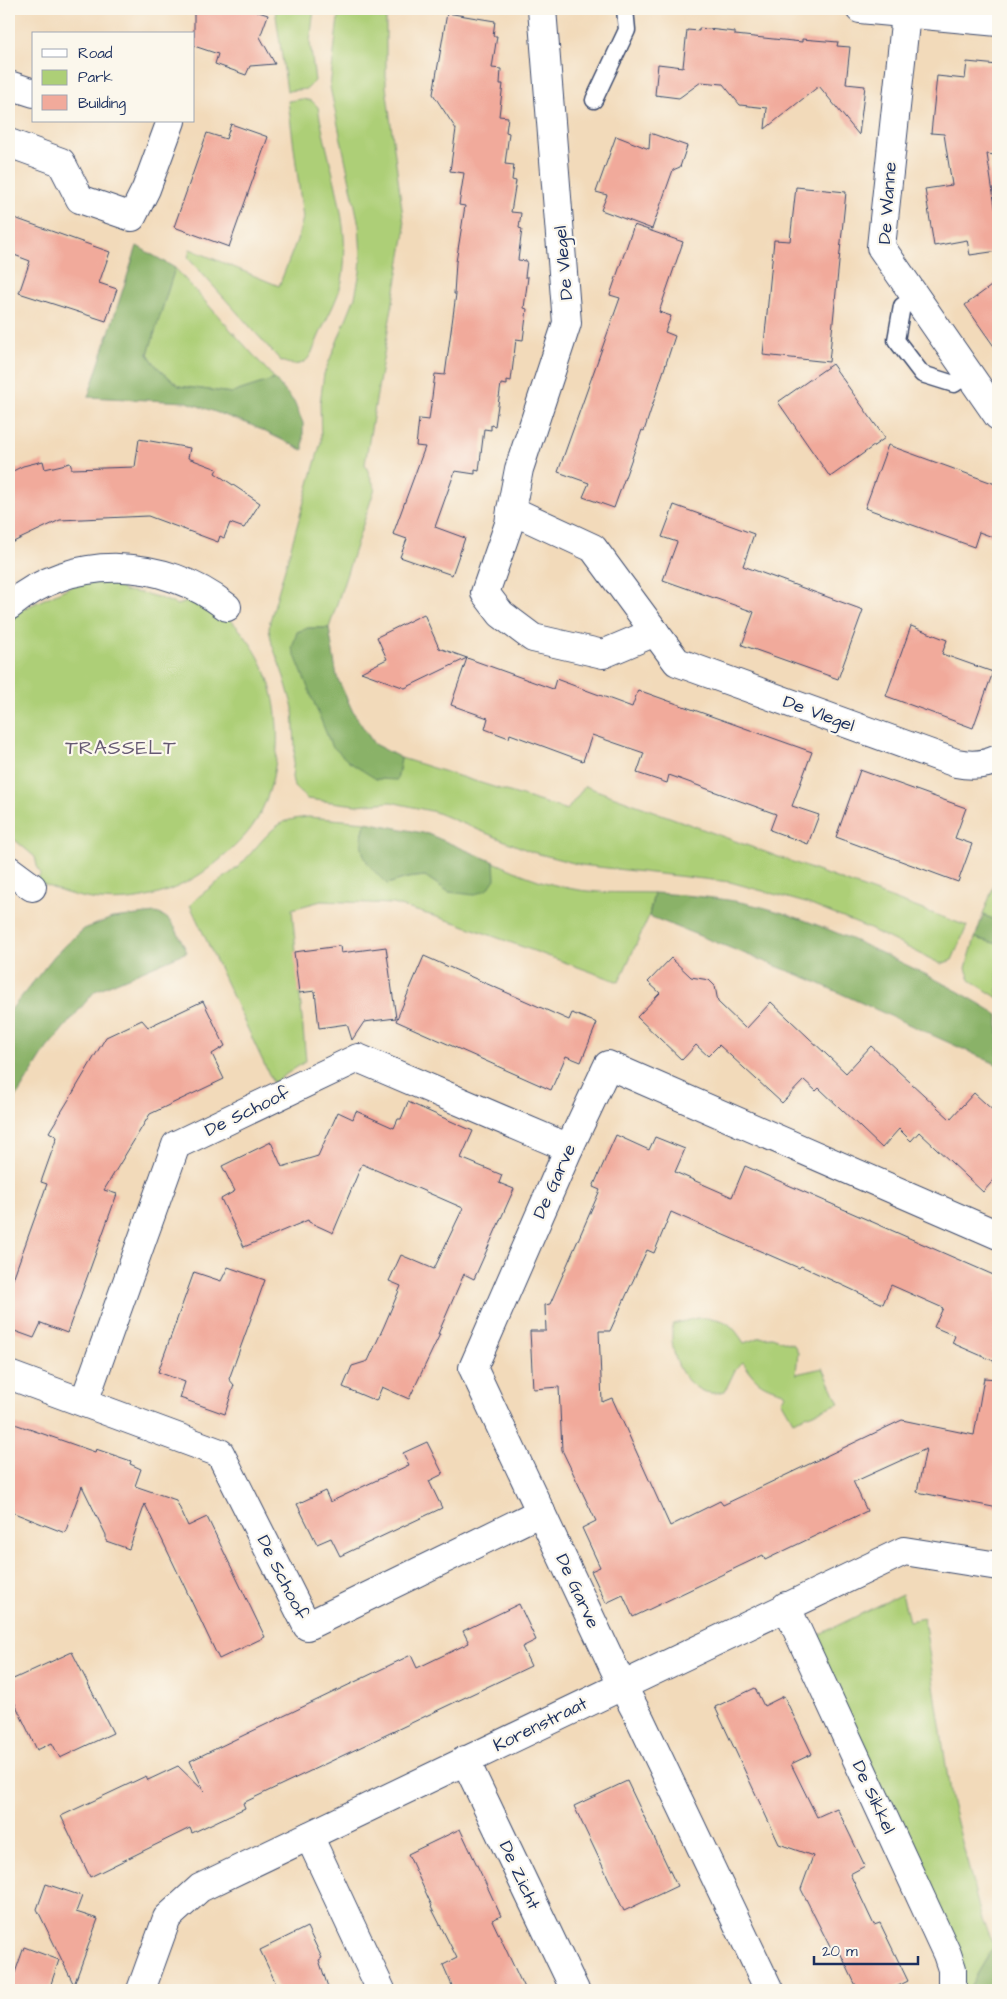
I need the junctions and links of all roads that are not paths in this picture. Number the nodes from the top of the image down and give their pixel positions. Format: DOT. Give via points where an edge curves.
graph roads {
  1 [pos="542,9"];
  2 [pos="625,9"];
  3 [pos="860,9"];
  4 [pos="906,14"];
  5 [pos="998,22"];
  6 [pos="9,85"];
  7 [pos="32,92"];
  8 [pos="594,100"];
  9 [pos="171,122"];
  10 [pos="9,143"];
  11 [pos="916,298"];
  12 [pos="969,374"];
  13 [pos="998,416"];
  14 [pos="511,510"];
  15 [pos="9,606"];
  16 [pos="227,607"];
  17 [pos="655,632"];
  18 [pos="998,759"];
  19 [pos="9,870"];
  20 [pos="32,888"];
  21 [pos="569,1148"];
  22 [pos="998,1235"];
  23 [pos="9,1375"];
  24 [pos="84,1402"];
  25 [pos="541,1512"];
  26 [pos="998,1566"];
  27 [pos="786,1606"];
  28 [pos="622,1685"];
  29 [pos="466,1760"];
  30 [pos="309,1836"];
  31 [pos="141,1990"];
  32 [pos="381,1990"];
  33 [pos="575,1990"];
  34 [pos="769,1990"];
  35 [pos="952,1990"];
  1 -- 14 [label="street, De Vlegel" via="567,323 519,469"];
  2 -- 8 [label="lane" via="627,30"];
  3 -- 4 [label="street"];
  4 -- 5 [label="street"];
  4 -- 11 [label="street, De Wanne" via="881,247"];
  6 -- 7 [label="street"];
  9 -- 10 [label="street" via="132,217 80,200 61,162"];
  11 -- 12 [label="street, De Wanne"];
  11 -- 12 [label="lane" via="902,306 896,340 922,374 954,384"];
  12 -- 13 [label="street, De Wanne"];
  14 -- 17 [label="street, De Vlegel" via="593,548"];
  14 -- 17 [label="street, De Vlegel" via="485,593 501,614 533,638 603,654"];
  15 -- 16 [label="street" via="34,589 68,574 118,567 146,569 180,579"];
  17 -- 18 [label="street, De Vlegel" via="677,662 956,762 979,765"];
  19 -- 20 [label="street"];
  21 -- 22 [label="street, De Garve" via="608,1065"];
  21 -- 24 [label="street, De Schoof" via="358,1058 176,1145"];
  21 -- 25 [label="street, De Garve" via="473,1368"];
  23 -- 24 [label="street, De Schoof"];
  24 -- 25 [label="street, De Schoof" via="220,1453 307,1626"];
  25 -- 28 [label="street, De Garve"];
  26 -- 27 [label="street, Korenstraat" via="904,1551"];
  27 -- 28 [label="street, Korenstraat"];
  27 -- 35 [label="street, De Sikkel" via="947,1954 952,1969"];
  28 -- 29 [label="street, Korenstraat"];
  28 -- 34 [label="street"];
  29 -- 30 [label="street, Korenstraat"];
  29 -- 33 [label="street, De Zicht"];
  30 -- 31 [label="street, Korenstraat" via="200,1888 167,1918"];
  30 -- 32 [label="street"];
}
